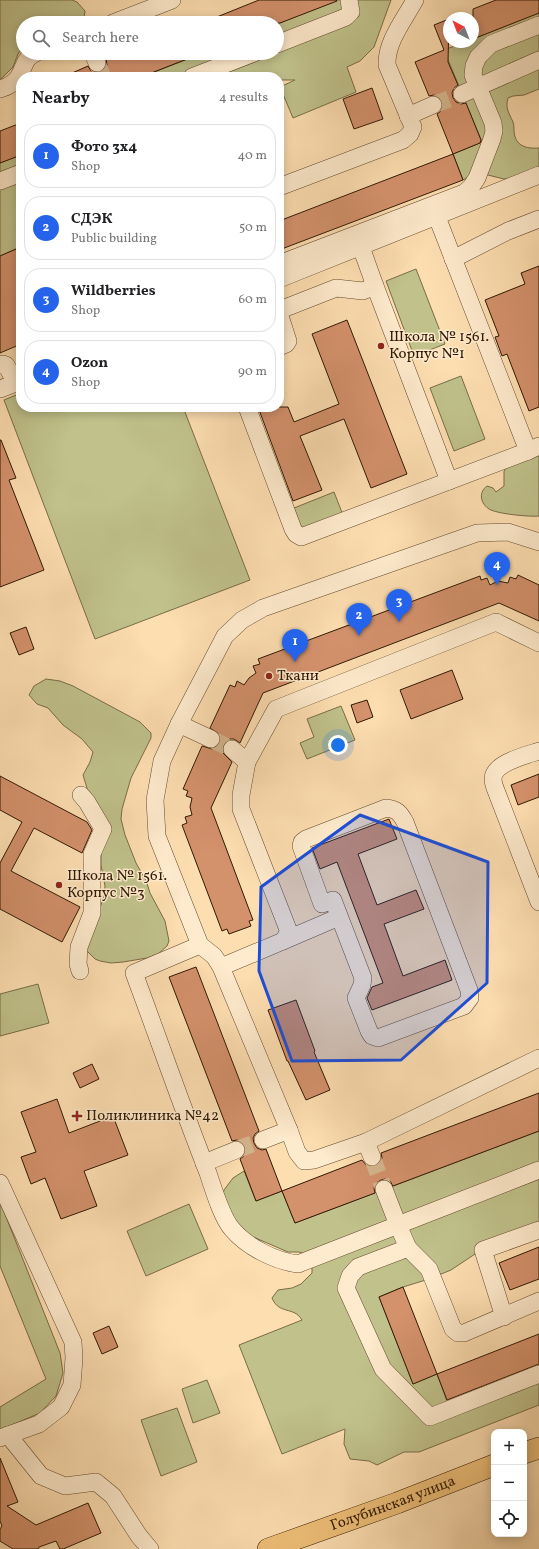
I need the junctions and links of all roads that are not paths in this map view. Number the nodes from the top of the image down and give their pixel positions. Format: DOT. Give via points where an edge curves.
graph roads {
  1 [pos="172,0"];
  2 [pos="349,0"];
  3 [pos="415,0"];
  4 [pos="131,16"];
  5 [pos="539,25"];
  6 [pos="284,41"];
  7 [pos="27,60"];
  8 [pos="236,60"];
  9 [pos="539,60"];
  10 [pos="21,72"];
  11 [pos="205,72"];
  12 [pos="16,80"];
  13 [pos="478,87"];
  14 [pos="0,89"];
  15 [pos="462,94"];
  16 [pos="433,105"];
  17 [pos="408,116"];
  18 [pos="16,175"];
  19 [pos="539,175"];
  20 [pos="0,181"];
  21 [pos="284,185"];
  22 [pos="437,217"];
  23 [pos="539,219"];
  24 [pos="360,247"];
  25 [pos="453,259"];
  26 [pos="284,263"];
  27 [pos="284,264"];
  28 [pos="375,286"];
  29 [pos="284,308"];
  30 [pos="284,329"];
  31 [pos="284,345"];
  32 [pos="0,365"];
  33 [pos="16,379"];
  34 [pos="16,383"];
  35 [pos="0,389"];
  36 [pos="249,412"];
  37 [pos="533,449"];
  38 [pos="449,481"];
  39 [pos="539,542"];
  40 [pos="539,643"];
  41 [pos="179,724"];
  42 [pos="211,740"];
  43 [pos="232,749"];
  44 [pos="539,751"];
  45 [pos="247,762"];
  46 [pos="81,795"];
  47 [pos="539,902"];
  48 [pos="339,917"];
  49 [pos="283,941"];
  50 [pos="200,945"];
  51 [pos="221,967"];
  52 [pos="80,971"];
  53 [pos="539,1058"];
  54 [pos="289,1130"];
  55 [pos="263,1140"];
  56 [pos="236,1150"];
  57 [pos="204,1163"];
  58 [pos="539,1170"];
  59 [pos="0,1183"];
  60 [pos="384,1190"];
  61 [pos="398,1225"];
  62 [pos="539,1230"];
  63 [pos="408,1248"];
  64 [pos="539,1301"];
  65 [pos="504,1317"];
  66 [pos="539,1374"];
  67 [pos="4,1436"];
  68 [pos="539,1448"];
  69 [pos="527,1453"];
  70 [pos="491,1466"];
  71 [pos="150,1549"];
  72 [pos="268,1549"];
  1 -- 4 [label="lane"];
  2 -- 6 [label="lane" via="351,12 346,17"];
  3 -- 17 [label="lane" via="387,55 387,65"];
  5 -- 13 [label="lane" via="491,44 484,50 474,66 473,75"];
  7 -- 10 [label="lane"];
  8 -- 11 [label="lane"];
  9 -- 13 [label="lane"];
  12 -- 14 [label="lane"];
  13 -- 15 [label="lane"];
  13 -- 26 [label="lane" via="494,131 477,178 471,187 464,193"];
  16 -- 17 [label="lane"];
  17 -- 21 [label="lane" via="413,127 403,140"];
  18 -- 20 [label="lane"];
  19 -- 22 [label="lane"];
  22 -- 24 [label="lane"];
  22 -- 25 [label="lane"];
  23 -- 25 [label="lane" via="508,231"];
  24 -- 27 [label="lane"];
  24 -- 28 [label="lane"];
  25 -- 37 [label="lane"];
  28 -- 29 [label="lane" via="363,291 336,288"];
  28 -- 38 [label="lane"];
  30 -- 31 [label="lane" via="288,341"];
  32 -- 33 [label="lane" via="6,365"];
  34 -- 35 [label="lane"];
  36 -- 38 [label="lane" via="293,529 301,537"];
  37 -- 38 [label="lane"];
  39 -- 41 [label="lane" via="508,532 477,533 263,608 242,620 225,636"];
  40 -- 45 [label="lane" via="496,622 276,709"];
  41 -- 42 [label="lane"];
  41 -- 50 [label="lane" via="162,761 155,800 157,836"];
  43 -- 45 [label="lane"];
  44 -- 47 [label="lane" via="500,766 495,771 493,779"];
  45 -- 49 [label="lane" via="240,795 240,809 289,932"];
  46 -- 52 [label="lane" via="103,829 92,854 92,913 79,947"];
  48 -- 48 [label="lane" via="363,978 356,998 372,1036 384,1036 464,1006 468,1002 469,990 405,822 394,809 386,808 302,842 302,850 322,904 332,900"];
  48 -- 49 [label="lane"];
  49 -- 51 [label="lane"];
  50 -- 51 [label="lane" via="214,956"];
  50 -- 57 [label="lane" via="134,973"];
  51 -- 54 [label="lane"];
  53 -- 54 [label="lane" via="369,1149 304,1162 297,1152"];
  54 -- 55 [label="lane"];
  56 -- 57 [label="lane"];
  57 -- 61 [label="lane" via="231,1228 257,1249 286,1262 298,1264"];
  58 -- 61 [label="lane"];
  59 -- 67 [label="lane" via="73,1342 74,1358 72,1385 61,1407 39,1424"];
  60 -- 61 [label="lane"];
  61 -- 63 [label="lane"];
  62 -- 65 [label="lane" via="483,1250"];
  63 -- 65 [label="lane" via="428,1269 453,1329 458,1333"];
  63 -- 66 [label="lane" via="358,1268 350,1276 346,1288 382,1369 430,1417"];
  64 -- 65 [label="lane"];
  67 -- 71 [label="lane" via="40,1476 65,1486 96,1482 113,1496"];
  68 -- 69 [label="main road"];
  70 -- 72 [label="main road, Голубинская улица"];
}
